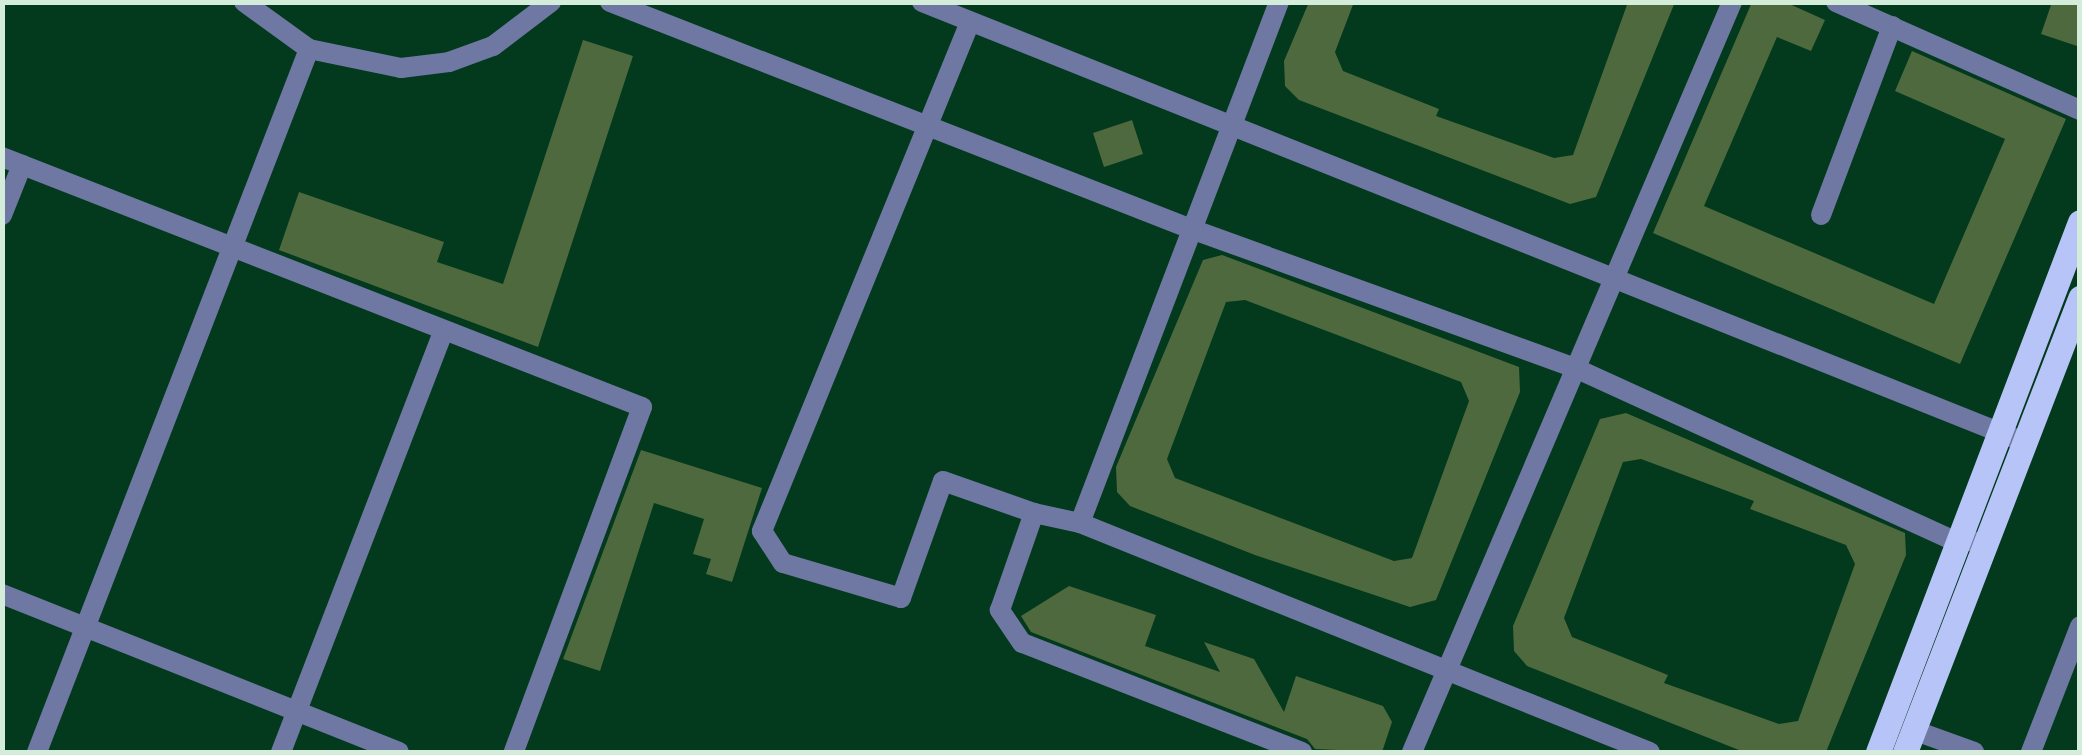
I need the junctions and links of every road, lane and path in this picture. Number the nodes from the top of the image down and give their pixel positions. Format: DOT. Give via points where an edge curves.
graph roads {
  1 [pos="244,2"];
  2 [pos="551,2"];
  3 [pos="610,2"];
  4 [pos="922,2"];
  5 [pos="1279,2"];
  6 [pos="1732,2"];
  7 [pos="1836,2"];
  8 [pos="970,22"];
  9 [pos="1892,26"];
  10 [pos="309,49"];
  11 [pos="2080,110"];
  12 [pos="926,123"];
  13 [pos="1230,126"];
  14 [pos="12,161"];
  15 [pos="1821,214"];
  16 [pos="2,215"];
  17 [pos="2080,222"];
  18 [pos="1194,230"];
  19 [pos="234,248"];
  20 [pos="1617,280"];
  21 [pos="2080,298"];
  22 [pos="444,330"];
  23 [pos="1574,368"];
  24 [pos="1994,436"];
  25 [pos="2020,442"];
  26 [pos="1034,513"];
  27 [pos="1080,522"];
  28 [pos="1985,540"];
  29 [pos="1955,541"];
  30 [pos="2,594"];
  31 [pos="2080,626"];
  32 [pos="86,627"];
  33 [pos="1448,673"];
  34 [pos="296,712"];
  35 [pos="1909,741"];
  36 [pos="37,752"];
  37 [pos="280,752"];
  38 [pos="399,752"];
  39 [pos="514,752"];
  40 [pos="1302,752"];
  41 [pos="1412,752"];
  42 [pos="1650,752"];
  43 [pos="1878,752"];
  44 [pos="1974,752"];
  45 [pos="2031,752"];
  1 -- 10 [label="street"];
  2 -- 10 [label="street" via="494,46 448,62 402,68 354,64"];
  3 -- 12 [label="street"];
  4 -- 8 [label="street"];
  5 -- 13 [label="street"];
  6 -- 20 [label="street"];
  7 -- 9 [label="street"];
  8 -- 12 [label="street"];
  8 -- 13 [label="street"];
  9 -- 11 [label="street"];
  9 -- 15 [label="street"];
  10 -- 19 [label="street"];
  12 -- 18 [label="street"];
  12 -- 26 [label="street" via="762,530 783,563 901,598 943,481"];
  13 -- 18 [label="street"];
  13 -- 20 [label="street"];
  14 -- 16 [label="street"];
  14 -- 19 [label="street"];
  17 -- 24 [label="main road"];
  18 -- 23 [label="street"];
  18 -- 27 [label="street"];
  19 -- 22 [label="street"];
  19 -- 32 [label="street"];
  20 -- 23 [label="street"];
  20 -- 24 [label="street"];
  21 -- 25 [label="main road"];
  22 -- 34 [label="street"];
  22 -- 39 [label="street" via="642,407"];
  23 -- 29 [label="street"];
  23 -- 33 [label="street"];
  24 -- 25 [label="street"];
  24 -- 29 [label="main road"];
  25 -- 28 [label="main road"];
  26 -- 27 [label="street"];
  26 -- 40 [label="street" via="1000,610 1022,643"];
  27 -- 33 [label="street"];
  28 -- 29 [label="street"];
  28 -- 35 [label="main road"];
  29 -- 43 [label="main road"];
  30 -- 32 [label="street"];
  31 -- 45 [label="street"];
  32 -- 34 [label="street"];
  32 -- 36 [label="street"];
  33 -- 41 [label="street"];
  33 -- 42 [label="street"];
  34 -- 37 [label="street"];
  34 -- 38 [label="street"];
  35 -- 44 [label="street"];
}
